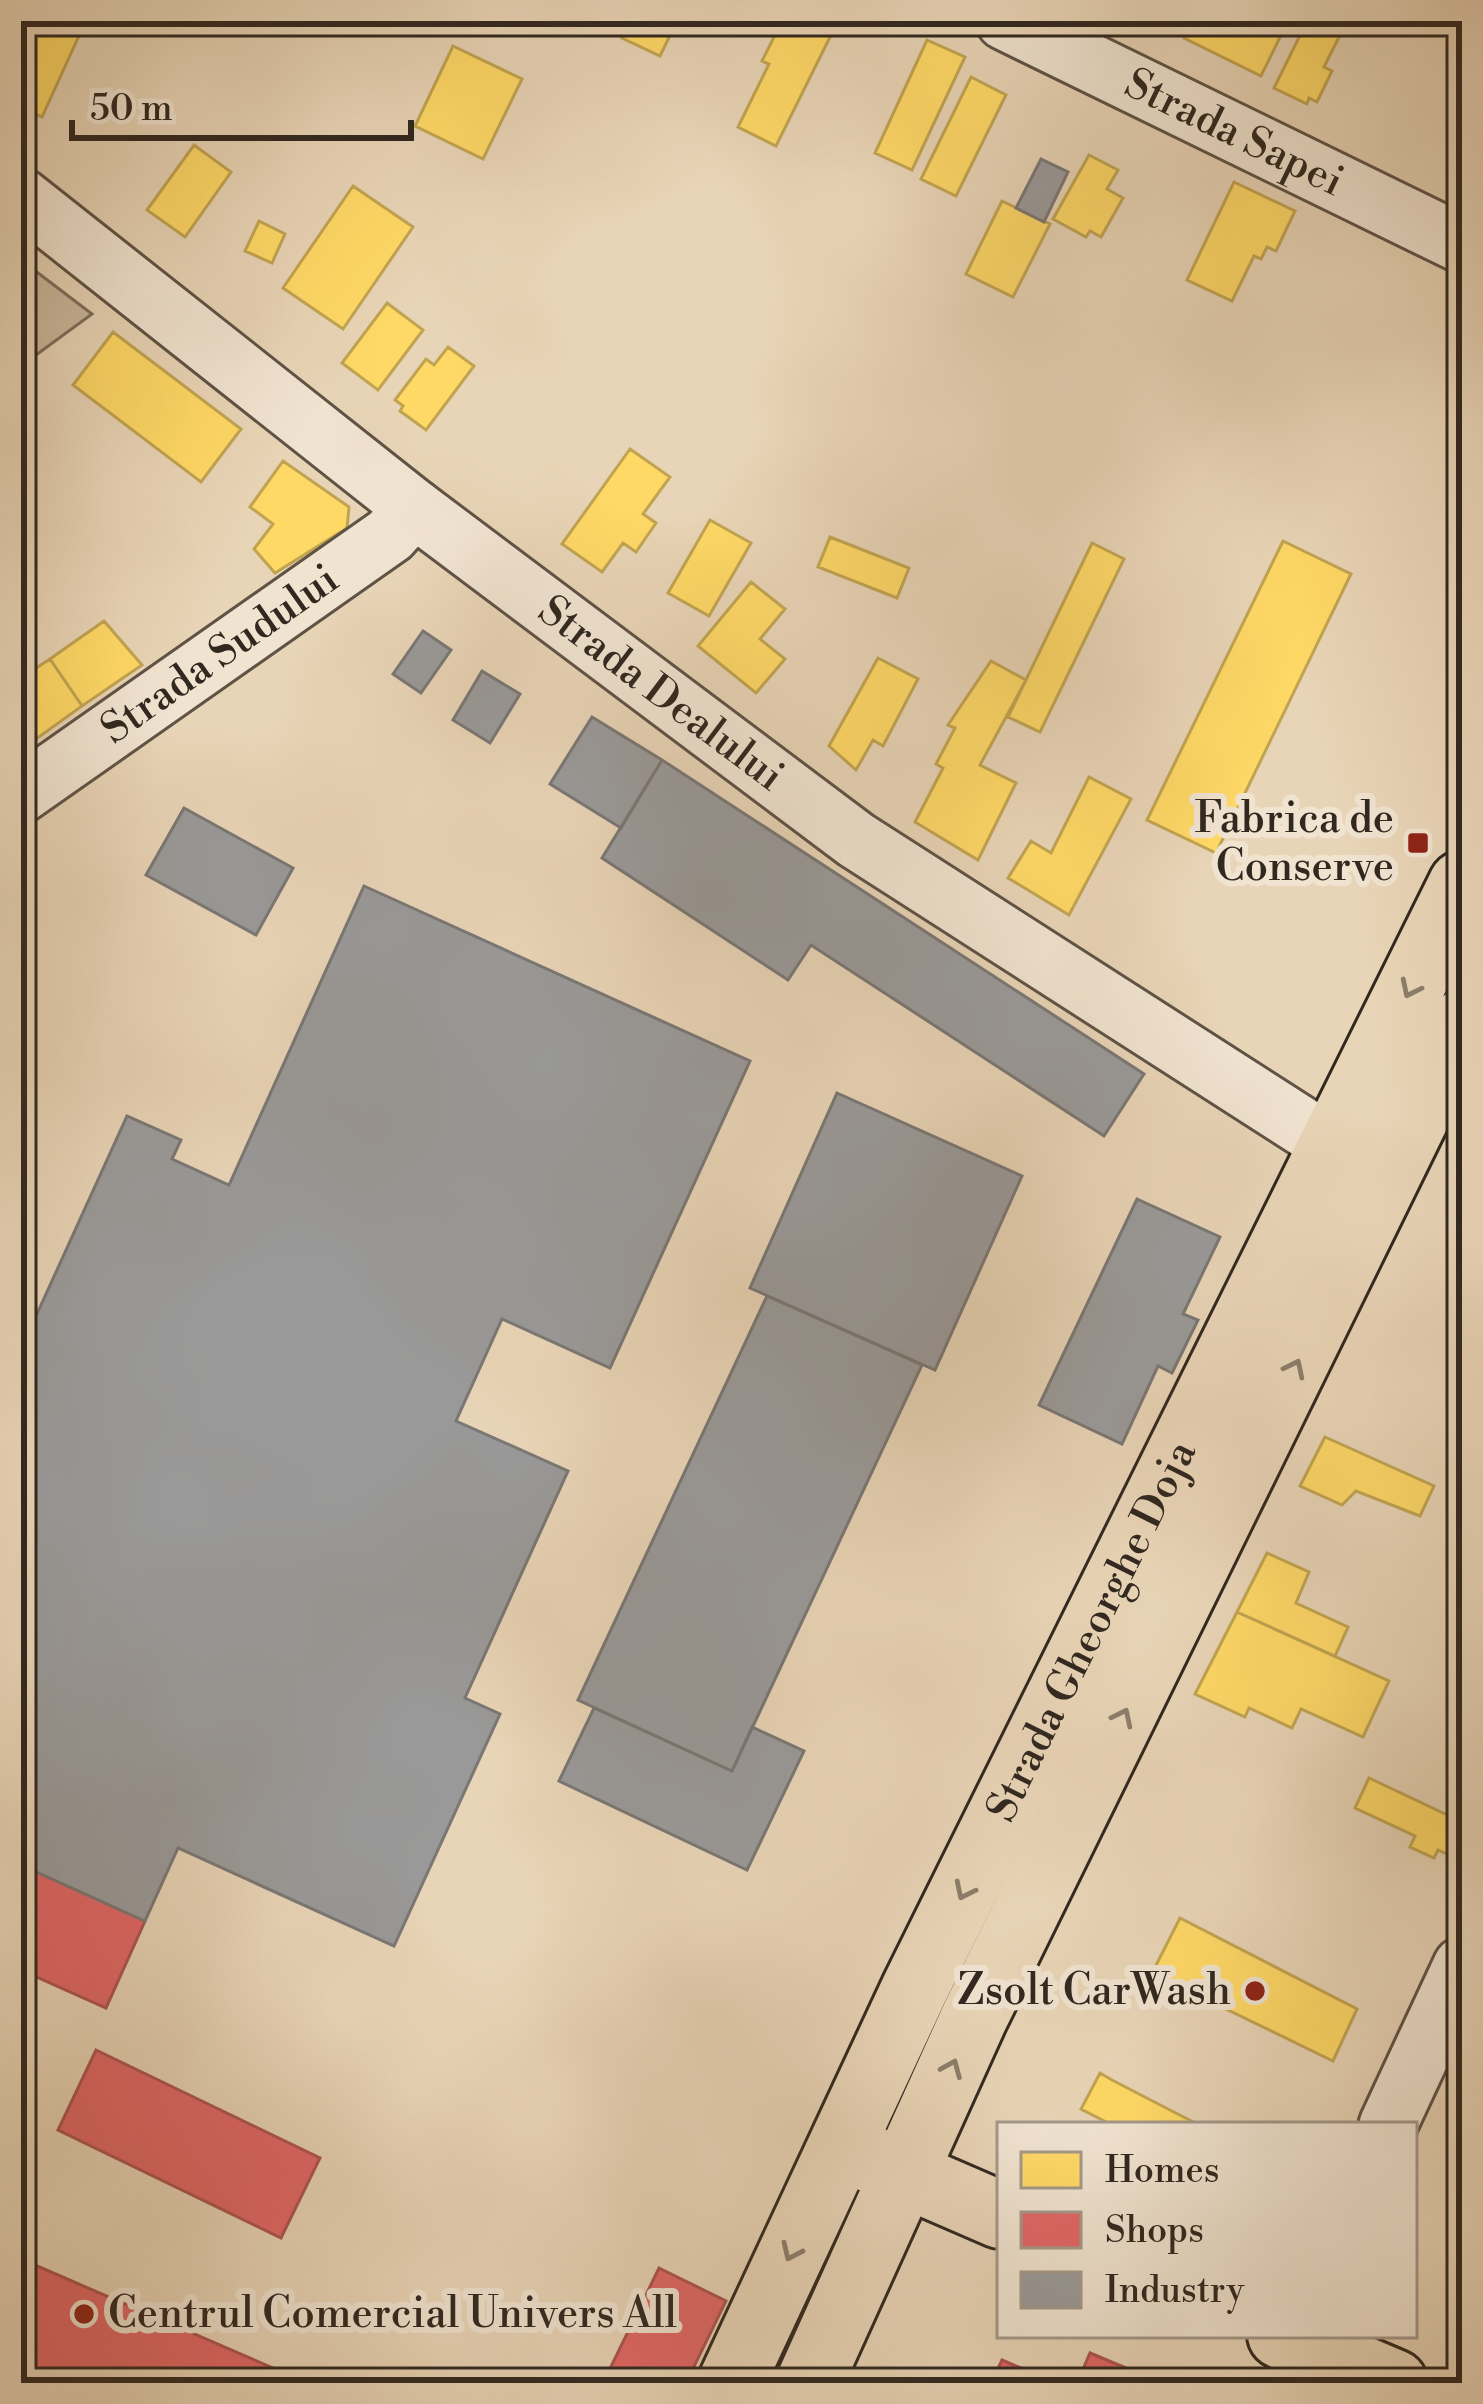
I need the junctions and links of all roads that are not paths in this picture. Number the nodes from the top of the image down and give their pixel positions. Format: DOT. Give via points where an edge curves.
graph roads {
  1 [pos="1005,21"];
  2 [pos="21,197"];
  3 [pos="1462,244"];
  4 [pos="414,508"];
  5 [pos="21,794"];
  6 [pos="1462,884"];
  7 [pos="1462,1023"];
  8 [pos="1333,1146"];
  9 [pos="1462,1966"];
  10 [pos="1389,2122"];
  11 [pos="841,2146"];
  12 [pos="906,2175"];
  13 [pos="997,2215"];
  14 [pos="1289,2338"];
  15 [pos="731,2383"];
  16 [pos="808,2383"];
  17 [pos="1394,2383"];
  1 -- 3 [label="street, Strada Sapei"];
  2 -- 4 [label="street, Strada Dealului"];
  4 -- 5 [label="street, Strada Sudului" via="390,535"];
  4 -- 8 [label="street, Strada Dealului" via="856,840"];
  6 -- 8 [label="main road, Strada Gheorghe Doja, one-way"];
  12 -- 7 [label="main road, Strada Gheorghe Doja, one-way" via="974,2018"];
  8 -- 11 [label="main road, Strada Gheorghe Doja, one-way"];
  9 -- 10 [label="street"];
  11 -- 12 [label="main road"];
  11 -- 15 [label="main road, Strada Gheorghe Doja, one-way"];
  12 -- 13 [label="main road"];
  12 -- 16 [label="main road, Strada Gheorghe Doja"];
  14 -- 17 [label="main road"];
}
